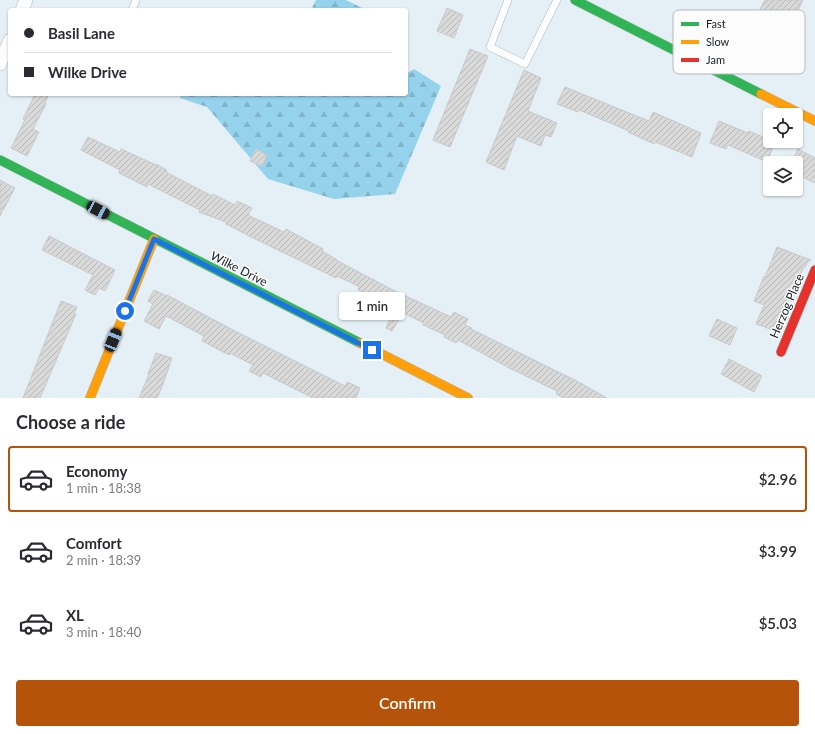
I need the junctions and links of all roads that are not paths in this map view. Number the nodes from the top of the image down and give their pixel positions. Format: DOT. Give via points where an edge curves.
graph roads {
  1 [pos="508,0"];
  2 [pos="556,0"];
  3 [pos="575,0"];
  4 [pos="8,45"];
  5 [pos="673,49"];
  6 [pos="0,64"];
  7 [pos="722,74"];
  8 [pos="815,121"];
  9 [pos="0,160"];
  10 [pos="154,239"];
  11 [pos="815,270"];
  12 [pos="781,352"];
  13 [pos="90,398"];
  14 [pos="468,398"];
  1 -- 2 [label="lane" via="490,47 525,64"];
  3 -- 5 [label="street"];
  4 -- 6 [label="street"];
  7 -- 8 [label="street"];
  9 -- 10 [label="street, Wilke Drive"];
  10 -- 13 [label="street"];
  10 -- 14 [label="street, Wilke Drive"];
  11 -- 12 [label="street, Herzog Place"];
}
